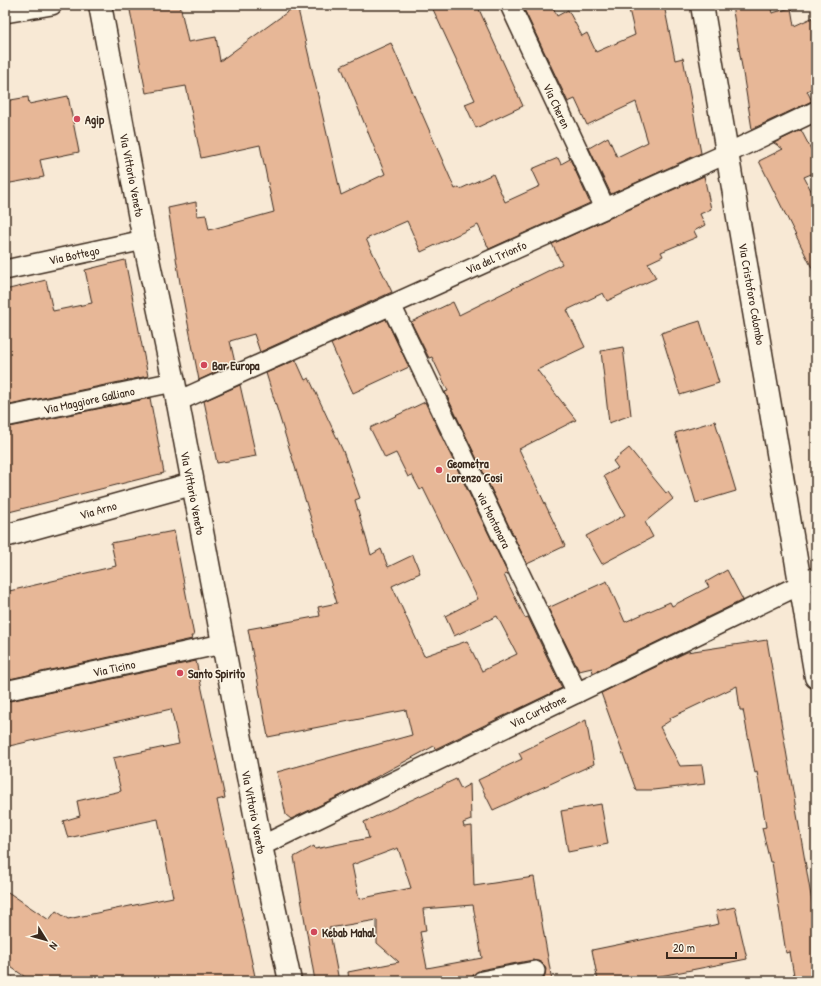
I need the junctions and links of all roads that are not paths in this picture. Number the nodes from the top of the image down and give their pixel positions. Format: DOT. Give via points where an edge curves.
graph roads {
  1 [pos="52,5"];
  2 [pos="100,5"];
  3 [pos="510,5"];
  4 [pos="702,5"];
  5 [pos="5,13"];
  6 [pos="816,111"];
  7 [pos="728,153"];
  8 [pos="605,208"];
  9 [pos="144,240"];
  10 [pos="5,270"];
  11 [pos="390,305"];
  12 [pos="175,392"];
  13 [pos="5,417"];
  14 [pos="192,484"];
  15 [pos="5,536"];
  16 [pos="809,581"];
  17 [pos="222,644"];
  18 [pos="816,677"];
  19 [pos="5,691"];
  20 [pos="577,692"];
  21 [pos="261,846"];
  22 [pos="535,971"];
  23 [pos="290,981"];
  24 [pos="482,981"];
  1 -- 5 [label="street"];
  2 -- 9 [label="main road, Via Vittorio Veneto"];
  3 -- 8 [label="street, Via Cheren"];
  4 -- 7 [label="main road, Via Cristoforo Colombo"];
  6 -- 7 [label="street, Via del Trionfo"];
  7 -- 8 [label="street, Via del Trionfo"];
  7 -- 16 [label="main road, Via Cristoforo Colombo"];
  8 -- 11 [label="street, Via del Trionfo"];
  9 -- 10 [label="street, Via Bottego"];
  9 -- 12 [label="main road, Via Vittorio Veneto"];
  11 -- 12 [label="street, Via del Trionfo"];
  11 -- 20 [label="street, via Montanara"];
  12 -- 13 [label="street, Via Maggiore Galliano"];
  12 -- 14 [label="main road, Via Vittorio Veneto"];
  14 -- 15 [label="main road, Via Arno"];
  14 -- 17 [label="main road, Via Vittorio Veneto"];
  16 -- 18 [label="main road, Via Cristoforo Colombo"];
  16 -- 20 [label="street, Via Curtatone"];
  17 -- 19 [label="street, Via Ticino"];
  17 -- 21 [label="main road, Via Vittorio Veneto"];
  20 -- 21 [label="street, Via Curtatone"];
  21 -- 23 [label="main road, Via Vittorio Veneto"];
  22 -- 24 [label="street"];
}
